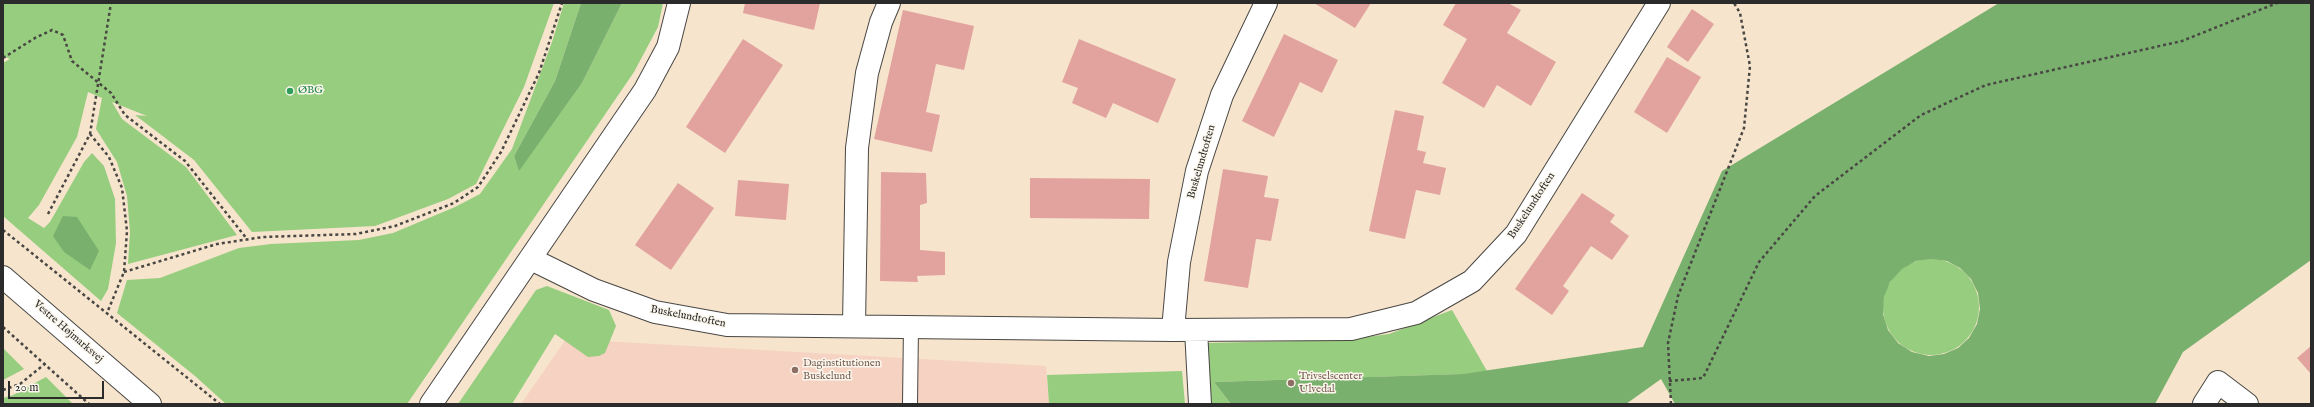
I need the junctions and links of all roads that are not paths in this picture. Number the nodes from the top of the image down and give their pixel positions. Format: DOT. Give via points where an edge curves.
graph roads {
  1 [pos="679,3"];
  2 [pos="889,3"];
  3 [pos="1266,3"];
  4 [pos="1659,3"];
  5 [pos="531,259"];
  6 [pos="3,277"];
  7 [pos="854,325"];
  8 [pos="912,326"];
  9 [pos="1173,330"];
  10 [pos="1196,330"];
  11 [pos="150,404"];
  12 [pos="431,404"];
  13 [pos="910,404"];
  14 [pos="1200,404"];
  15 [pos="2204,404"];
  16 [pos="2247,404"];
  1 -- 5 [label="street" via="668,47 645,90"];
  2 -- 7 [label="street" via="881,22 867,74 857,148"];
  3 -- 9 [label="street, Buskelundtoften" via="1222,95 1198,170 1178,262"];
  4 -- 10 [label="street, Buskelundtoften" via="1516,234 1472,280 1416,313 1351,329"];
  5 -- 7 [label="street, Buskelundtoften" via="594,290 654,312 727,325"];
  5 -- 12 [label="street"];
  6 -- 11 [label="street, Vestre Højmarksvej"];
  7 -- 8 [label="street, Buskelundtoften"];
  8 -- 9 [label="street, Buskelundtoften"];
  8 -- 13 [label="lane"];
  9 -- 10 [label="street, Buskelundtoften"];
  10 -- 14 [label="street"];
  15 -- 16 [label="street" via="2218,382"];
}
